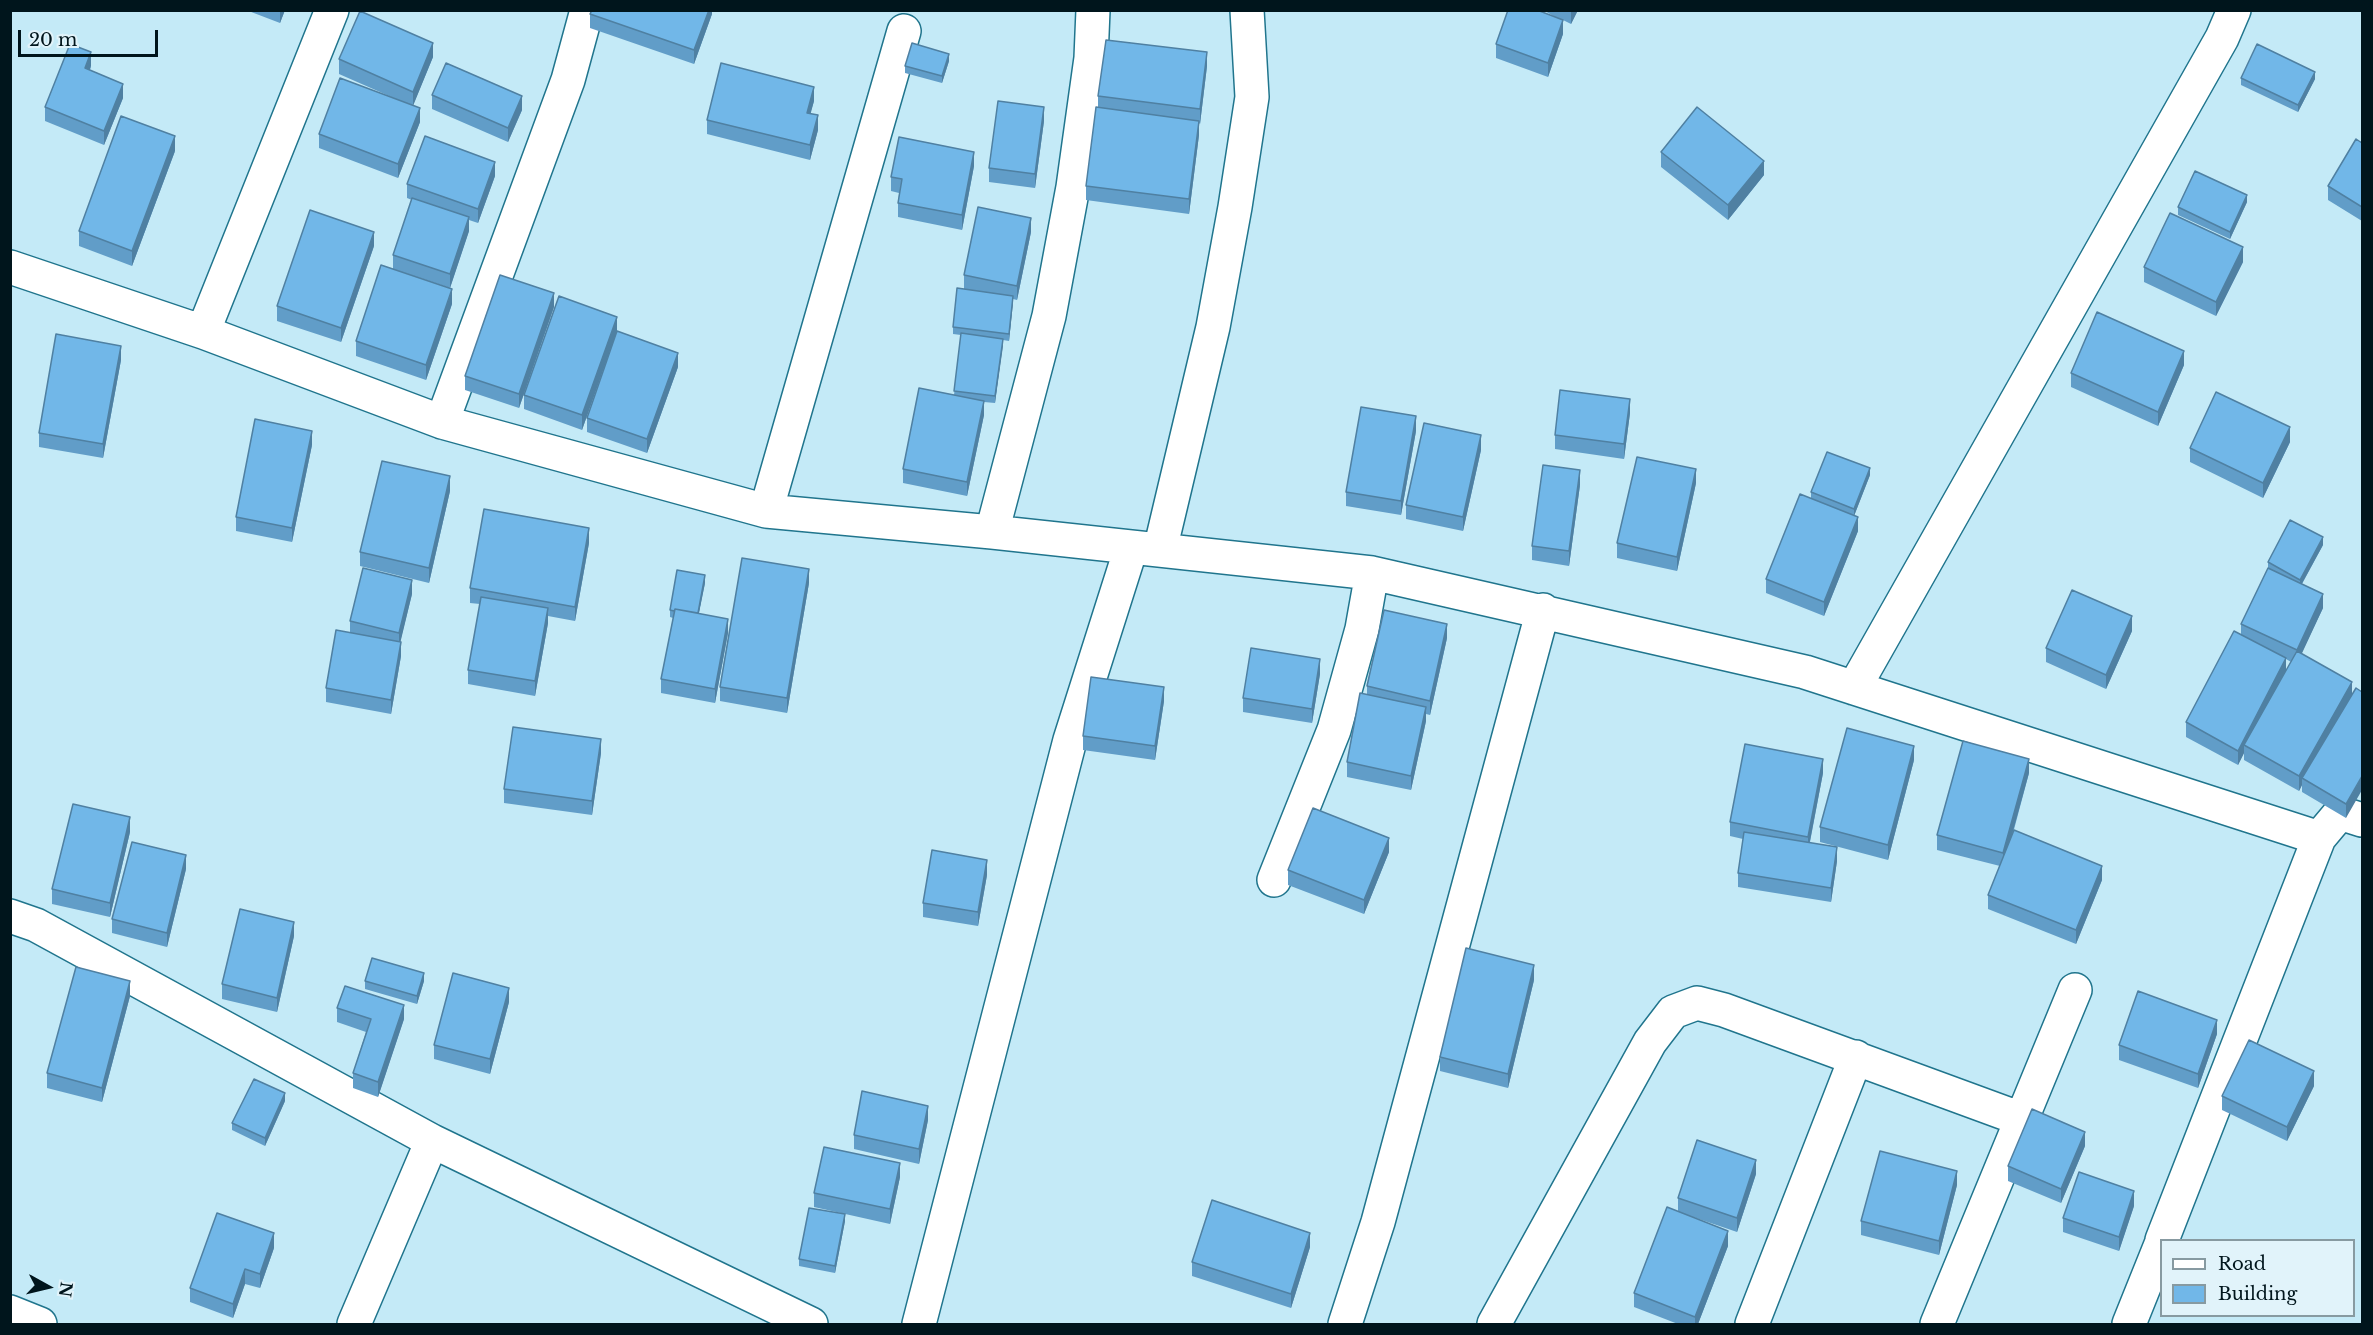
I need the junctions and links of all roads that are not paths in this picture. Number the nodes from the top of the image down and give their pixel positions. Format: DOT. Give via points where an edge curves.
graph roads {
  1 [pos="332,10"];
  2 [pos="587,10"];
  3 [pos="1093,10"];
  4 [pos="1247,10"];
  5 [pos="2234,10"];
  6 [pos="904,31"];
  7 [pos="10,267"];
  8 [pos="203,332"];
  9 [pos="442,422"];
  10 [pos="766,511"];
  11 [pos="992,532"];
  12 [pos="1145,549"];
  13 [pos="1372,573"];
  14 [pos="1543,610"];
  15 [pos="1854,688"];
  16 [pos="2357,786"];
  17 [pos="2351,817"];
  18 [pos="2319,838"];
  19 [pos="1274,880"];
  20 [pos="10,916"];
  21 [pos="2075,990"];
  22 [pos="1856,1057"];
  23 [pos="2021,1119"];
  24 [pos="432,1141"];
  25 [pos="2163,1239"];
  26 [pos="2160,1246"];
  27 [pos="10,1312"];
  28 [pos="40,1324"];
  29 [pos="354,1324"];
  30 [pos="811,1324"];
  31 [pos="919,1324"];
  32 [pos="1346,1324"];
  33 [pos="1494,1324"];
  34 [pos="1752,1324"];
  35 [pos="1937,1324"];
  36 [pos="2129,1324"];
  1 -- 8 [label="street"];
  2 -- 9 [label="street" via="568,80"];
  3 -- 11 [label="street" via="1091,58 1073,187 1049,316"];
  4 -- 12 [label="street" via="1252,97 1236,207 1213,327"];
  5 -- 15 [label="street" via="2222,38"];
  6 -- 10 [label="street"];
  7 -- 8 [label="street"];
  8 -- 9 [label="street"];
  9 -- 10 [label="street"];
  10 -- 11 [label="street"];
  11 -- 12 [label="street"];
  12 -- 13 [label="street"];
  12 -- 31 [label="street" via="1070,740"];
  13 -- 14 [label="street"];
  13 -- 19 [label="street" via="1362,629 1334,730"];
  14 -- 15 [label="street" via="1805,672"];
  14 -- 32 [label="street" via="1378,1222"];
  15 -- 18 [label="street"];
  16 -- 17 [label="street"];
  17 -- 18 [label="street"];
  18 -- 25 [label="street"];
  20 -- 24 [label="street" via="36,925"];
  21 -- 23 [label="street"];
  22 -- 23 [label="street"];
  22 -- 33 [label="street" via="1696,1003 1672,1012 1650,1042"];
  22 -- 34 [label="street"];
  23 -- 35 [label="street"];
  24 -- 29 [label="street"];
  24 -- 30 [label="street"];
  26 -- 36 [label="street"];
  27 -- 28 [label="street"];
}
